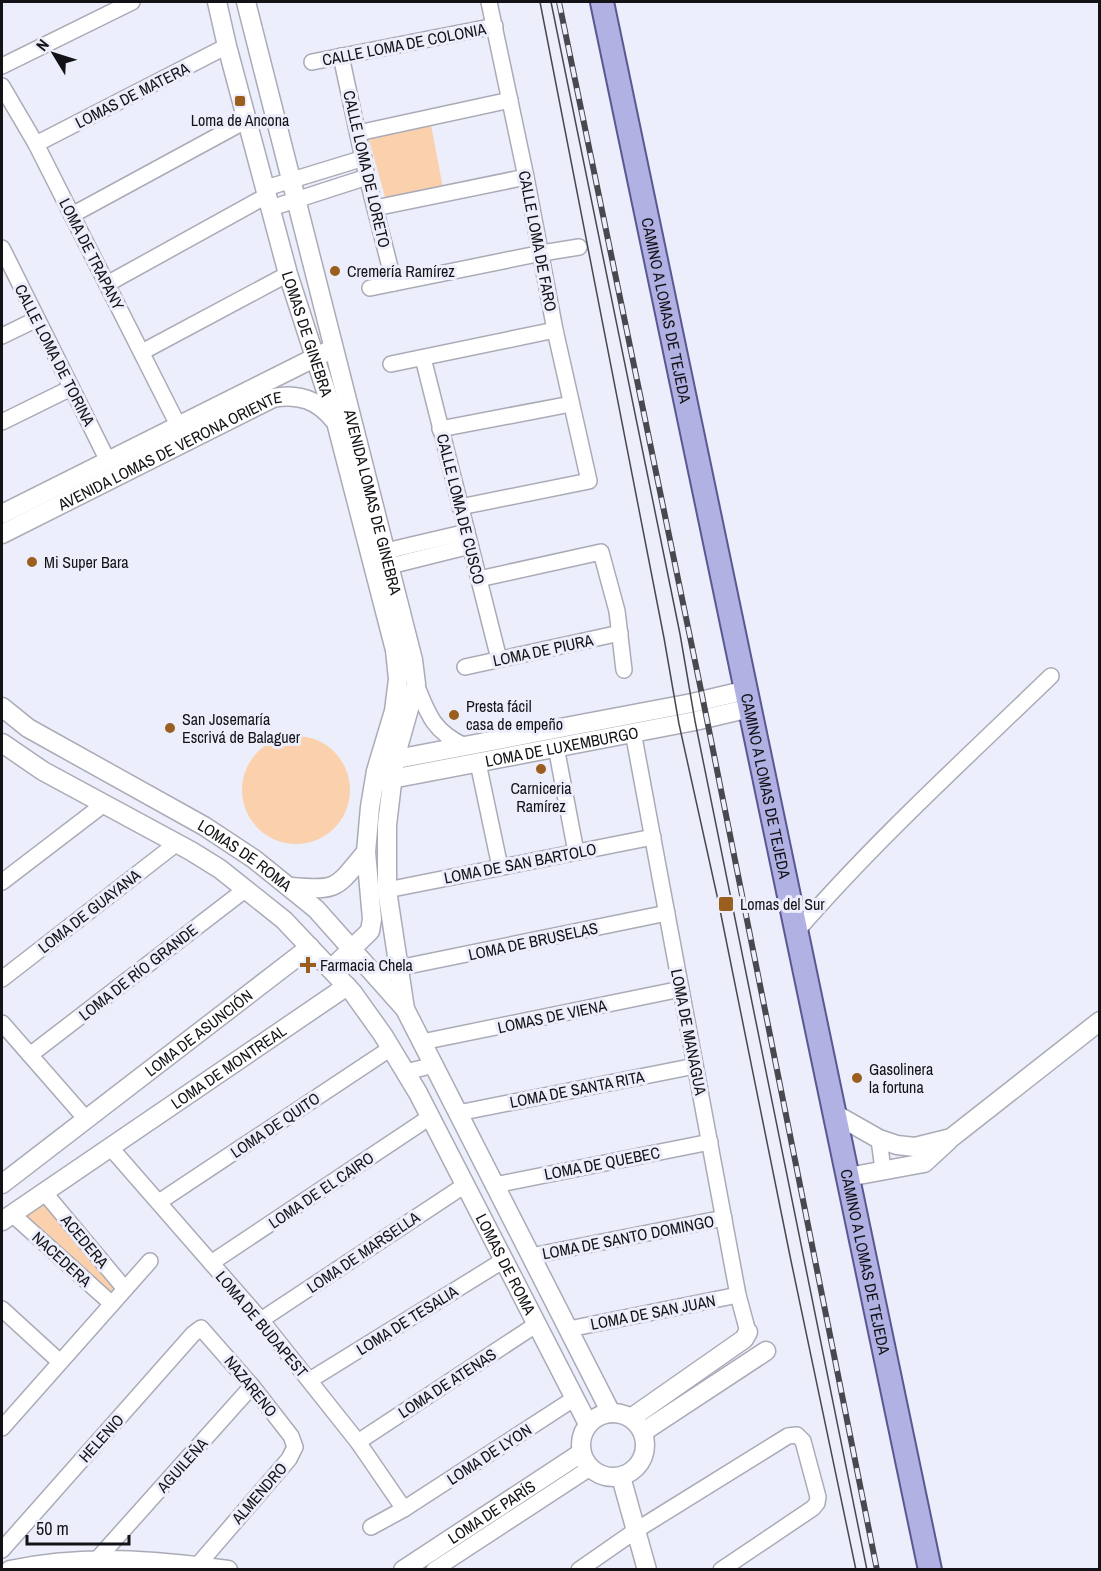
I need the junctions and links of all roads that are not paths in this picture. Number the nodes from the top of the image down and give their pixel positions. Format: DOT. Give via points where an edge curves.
graph roads {
  1 [pos="132,2"];
  2 [pos="217,2"];
  3 [pos="246,2"];
  4 [pos="489,2"];
  5 [pos="602,2"];
  6 [pos="495,26"];
  7 [pos="227,46"];
  8 [pos="341,56"];
  9 [pos="312,62"];
  10 [pos="2,66"];
  11 [pos="2,86"];
  12 [pos="510,100"];
  13 [pos="247,120"];
  14 [pos="358,133"];
  15 [pos="36,144"];
  16 [pos="364,158"];
  17 [pos="367,177"];
  18 [pos="526,177"];
  19 [pos="292,180"];
  20 [pos="268,197"];
  21 [pos="296,199"];
  22 [pos="375,208"];
  23 [pos="72,215"];
  24 [pos="579,248"];
  25 [pos="2,249"];
  26 [pos="542,253"];
  27 [pos="288,274"];
  28 [pos="394,283"];
  29 [pos="107,284"];
  30 [pos="370,288"];
  31 [pos="37,319"];
  32 [pos="555,330"];
  33 [pos="2,336"];
  34 [pos="333,349"];
  35 [pos="142,352"];
  36 [pos="315,355"];
  37 [pos="423,358"];
  38 [pos="391,364"];
  39 [pos="71,387"];
  40 [pos="571,404"];
  41 [pos="2,422"];
  42 [pos="336,422"];
  43 [pos="178,425"];
  44 [pos="440,429"];
  45 [pos="108,461"];
  46 [pos="460,507"];
  47 [pos="2,514"];
  48 [pos="2,534"];
  49 [pos="469,539"];
  50 [pos="388,558"];
  51 [pos="479,579"];
  52 [pos="620,633"];
  53 [pos="499,659"];
  54 [pos="465,667"];
  55 [pos="624,670"];
  56 [pos="1051,676"];
  57 [pos="416,684"];
  58 [pos="749,699"];
  59 [pos="2,707"];
  60 [pos="610,718"];
  61 [pos="633,732"];
  62 [pos="613,736"];
  63 [pos="2,742"];
  64 [pos="465,746"];
  65 [pos="556,747"];
  66 [pos="387,760"];
  67 [pos="478,763"];
  68 [pos="392,778"];
  69 [pos="374,783"];
  70 [pos="104,804"];
  71 [pos="653,837"];
  72 [pos="177,843"];
  73 [pos="366,852"];
  74 [pos="576,852"];
  75 [pos="500,867"];
  76 [pos="2,882"];
  77 [pos="291,886"];
  78 [pos="246,888"];
  79 [pos="387,890"];
  80 [pos="667,913"];
  81 [pos="797,931"];
  82 [pos="310,946"];
  83 [pos="352,950"];
  84 [pos="398,968"];
  85 [pos="331,969"];
  86 [pos="378,978"];
  87 [pos="2,979"];
  88 [pos="346,986"];
  89 [pos="681,989"];
  90 [pos="405,1009"];
  91 [pos="1100,1021"];
  92 [pos="2,1023"];
  93 [pos="422,1042"];
  94 [pos="391,1048"];
  95 [pos="30,1055"];
  96 [pos="434,1065"];
  97 [pos="695,1066"];
  98 [pos="406,1072"];
  99 [pos="458,1113"];
  100 [pos="835,1114"];
  101 [pos="430,1117"];
  102 [pos="86,1119"];
  103 [pos="951,1138"];
  104 [pos="879,1139"];
  105 [pos="710,1142"];
  106 [pos="110,1147"];
  107 [pos="883,1170"];
  108 [pos="848,1177"];
  109 [pos="2,1184"];
  110 [pos="465,1185"];
  111 [pos="495,1185"];
  112 [pos="44,1192"];
  113 [pos="159,1202"];
  114 [pos="7,1218"];
  115 [pos="724,1218"];
  116 [pos="531,1256"];
  117 [pos="504,1260"];
  118 [pos="150,1261"];
  119 [pos="211,1263"];
  120 [pos="125,1289"];
  121 [pos="738,1295"];
  122 [pos="112,1304"];
  123 [pos="2,1309"];
  124 [pos="261,1320"];
  125 [pos="537,1324"];
  126 [pos="201,1328"];
  127 [pos="568,1329"];
  128 [pos="748,1332"];
  129 [pos="766,1351"];
  130 [pos="60,1362"];
  131 [pos="310,1380"];
  132 [pos="252,1386"];
  133 [pos="575,1398"];
  134 [pos="611,1413"];
  135 [pos="631,1418"];
  136 [pos="4,1420"];
  137 [pos="588,1424"];
  138 [pos="643,1432"];
  139 [pos="358,1442"];
  140 [pos="295,1447"];
  141 [pos="586,1460"];
  142 [pos="621,1477"];
  143 [pos="404,1509"];
  144 [pos="371,1527"];
  145 [pos="635,1531"];
  146 [pos="2,1550"];
  147 [pos="92,1564"];
  148 [pos="197,1566"];
  149 [pos="10,1569"];
  150 [pos="228,1569"];
  151 [pos="403,1569"];
  152 [pos="434,1569"];
  153 [pos="579,1569"];
  154 [pos="646,1569"];
  155 [pos="721,1569"];
  156 [pos="930,1569"];
  1 -- 10 [label="street"];
  2 -- 7 [label="street, LOMAS DE GINEBRA"];
  3 -- 19 [label="street, AVENIDA LOMAS DE GINEBRA"];
  4 -- 6 [label="street, CALLE LOMA DE FARO"];
  5 -- 58 [label="main road, CAMINO A LOMAS DE TEJEDA"];
  6 -- 8 [label="street, CALLE LOMA DE COLONIA"];
  6 -- 12 [label="street, CALLE LOMA DE FARO"];
  7 -- 13 [label="street, LOMAS DE GINEBRA"];
  7 -- 15 [label="street, LOMAS DE MATERA"];
  8 -- 9 [label="street, CALLE LOMA DE COLONIA"];
  8 -- 14 [label="street, CALLE LOMA DE LORETO"];
  11 -- 15 [label="street, LOMA DE TRAPANY"];
  12 -- 14 [label="street"];
  12 -- 18 [label="street, CALLE LOMA DE FARO"];
  13 -- 20 [label="street, LOMAS DE GINEBRA"];
  13 -- 23 [label="street"];
  14 -- 16 [label="street, CALLE LOMA DE LORETO"];
  15 -- 23 [label="street, LOMA DE TRAPANY"];
  16 -- 17 [label="street, CALLE LOMA DE LORETO"];
  16 -- 19 [label="street"];
  17 -- 21 [label="street"];
  17 -- 22 [label="street, CALLE LOMA DE LORETO"];
  18 -- 22 [label="street"];
  18 -- 26 [label="street, CALLE LOMA DE FARO"];
  19 -- 20 [label="street"];
  19 -- 21 [label="street, AVENIDA LOMAS DE GINEBRA"];
  20 -- 21 [label="street"];
  20 -- 27 [label="street, LOMAS DE GINEBRA"];
  20 -- 29 [label="street"];
  21 -- 34 [label="street, AVENIDA LOMAS DE GINEBRA"];
  22 -- 28 [label="street, CALLE LOMA DE LORETO"];
  23 -- 29 [label="street, LOMA DE TRAPANY"];
  24 -- 26 [label="street"];
  25 -- 31 [label="street, CALLE LOMA DE TORINA"];
  26 -- 28 [label="street"];
  26 -- 32 [label="street, CALLE LOMA DE FARO"];
  27 -- 35 [label="street"];
  27 -- 36 [label="street, LOMAS DE GINEBRA"];
  28 -- 30 [label="street"];
  29 -- 35 [label="street, LOMA DE TRAPANY"];
  31 -- 33 [label="street"];
  31 -- 39 [label="street, CALLE LOMA DE TORINA"];
  32 -- 37 [label="street"];
  32 -- 40 [label="street, CALLE LOMA DE FARO"];
  34 -- 36 [label="street, AVENIDA LOMAS DE VERONA ORIENTE"];
  34 -- 50 [label="street, AVENIDA LOMAS DE GINEBRA"];
  35 -- 43 [label="street, LOMA DE TRAPANY"];
  36 -- 42 [label="street, LOMAS DE GINEBRA"];
  36 -- 43 [label="street, AVENIDA LOMAS DE VERONA ORIENTE"];
  37 -- 38 [label="street"];
  37 -- 44 [label="street, CALLE LOMA DE CUSCO"];
  39 -- 41 [label="street"];
  39 -- 45 [label="street, CALLE LOMA DE TORINA"];
  40 -- 44 [label="street"];
  40 -- 46 [label="street, CALLE LOMA DE FARO" via="588,481"];
  42 -- 48 [label="street, AVENIDA LOMAS DE VERONA ORIENTE" via="320,404 292,396 273,398"];
  42 -- 66 [label="street, LOMAS DE GINEBRA" via="395,650 398,679"];
  43 -- 45 [label="street, AVENIDA LOMAS DE VERONA ORIENTE"];
  44 -- 46 [label="street, CALLE LOMA DE CUSCO"];
  45 -- 47 [label="street, AVENIDA LOMAS DE VERONA ORIENTE"];
  46 -- 49 [label="street, CALLE LOMA DE CUSCO"];
  49 -- 50 [label="street"];
  49 -- 51 [label="street, CALLE LOMA DE CUSCO"];
  50 -- 57 [label="street, AVENIDA LOMAS DE GINEBRA"];
  51 -- 52 [label="street" via="601,552"];
  51 -- 53 [label="street, CALLE LOMA DE CUSCO"];
  52 -- 53 [label="street, LOMA DE PIURA"];
  52 -- 55 [label="street"];
  53 -- 54 [label="street, LOMA DE PIURA"];
  56 -- 81 [label="street" via="892,830"];
  57 -- 64 [label="street" via="440,731"];
  57 -- 66 [label="street, AVENIDA LOMAS DE GINEBRA"];
  58 -- 60 [label="street, LOMA DE LUXEMBURGO"];
  58 -- 61 [label="street, LOMA DE LUXEMBURGO" via="696,721"];
  58 -- 81 [label="main road, CAMINO A LOMAS DE TEJEDA"];
  59 -- 77 [label="street, LOMAS DE ROMA" via="28,728 204,826"];
  60 -- 62 [label="street"];
  60 -- 64 [label="street, LOMA DE LUXEMBURGO"];
  61 -- 62 [label="street, LOMA DE LUXEMBURGO"];
  61 -- 71 [label="street, LOMA DE MANAGUA"];
  62 -- 65 [label="street, LOMA DE LUXEMBURGO"];
  63 -- 70 [label="street, LOMAS DE ROMA" via="43,771"];
  64 -- 66 [label="street, LOMA DE LUXEMBURGO"];
  65 -- 67 [label="street, LOMA DE LUXEMBURGO"];
  65 -- 74 [label="street"];
  66 -- 68 [label="street, AVENIDA LOMAS DE GINEBRA"];
  66 -- 69 [label="street, LOMAS DE GINEBRA"];
  67 -- 68 [label="street, LOMA DE LUXEMBURGO"];
  67 -- 75 [label="street"];
  68 -- 69 [label="street, LOMA DE LUXEMBURGO"];
  68 -- 79 [label="street, AVENIDA LOMAS DE GINEBRA"];
  69 -- 73 [label="street, LOMAS DE GINEBRA"];
  70 -- 72 [label="street, LOMAS DE ROMA"];
  70 -- 76 [label="street"];
  71 -- 74 [label="street, LOMA DE SAN BARTOLO"];
  71 -- 80 [label="street, LOMA DE MANAGUA"];
  72 -- 78 [label="street, LOMAS DE ROMA"];
  72 -- 87 [label="street, LOMA DE GUAYANA"];
  73 -- 77 [label="street" via="333,887 322,890"];
  73 -- 83 [label="street, LOMAS DE GINEBRA" via="372,919 370,931"];
  74 -- 75 [label="street, LOMA DE SAN BARTOLO"];
  75 -- 79 [label="street, LOMA DE SAN BARTOLO"];
  77 -- 83 [label="street, LOMAS DE ROMA"];
  78 -- 82 [label="street, LOMAS DE ROMA"];
  78 -- 95 [label="street, LOMA DE RÍO GRANDE"];
  79 -- 84 [label="street, AVENIDA LOMAS DE GINEBRA"];
  80 -- 84 [label="street, LOMA DE BRUSELAS"];
  80 -- 89 [label="street, LOMA DE MANAGUA"];
  81 -- 100 [label="main road, CAMINO A LOMAS DE TEJEDA"];
  82 -- 85 [label="street, LOMAS DE ROMA"];
  82 -- 102 [label="street, LOMA DE ASUNCIÓN"];
  83 -- 85 [label="street, LOMAS DE GINEBRA"];
  83 -- 86 [label="street, LOMAS DE ROMA"];
  84 -- 86 [label="street, LOMA DE BRUSELAS"];
  84 -- 90 [label="street, AVENIDA LOMAS DE GINEBRA"];
  85 -- 88 [label="street, LOMAS DE ROMA"];
  86 -- 90 [label="street, LOMAS DE ROMA"];
  88 -- 94 [label="street, LOMAS DE ROMA"];
  88 -- 106 [label="street, LOMA DE MONTREAL"];
  89 -- 93 [label="street, LOMAS DE VIENA"];
  89 -- 97 [label="street, LOMA DE MANAGUA"];
  90 -- 93 [label="street, LOMAS DE ROMA"];
  91 -- 103 [label="street"];
  92 -- 95 [label="street"];
  93 -- 96 [label="street, LOMAS DE ROMA"];
  94 -- 98 [label="street, LOMAS DE ROMA"];
  94 -- 113 [label="street, LOMA DE QUITO"];
  95 -- 102 [label="street"];
  96 -- 98 [label="street"];
  96 -- 99 [label="street, LOMAS DE ROMA"];
  97 -- 99 [label="street, LOMA DE SANTA RITA"];
  97 -- 105 [label="street, LOMA DE MANAGUA"];
  98 -- 101 [label="street, LOMAS DE ROMA"];
  99 -- 111 [label="street, LOMAS DE ROMA"];
  100 -- 104 [label="street"];
  100 -- 108 [label="main road, CAMINO A LOMAS DE TEJEDA"];
  101 -- 110 [label="street, LOMAS DE ROMA"];
  101 -- 119 [label="street, LOMA DE EL CAIRO"];
  102 -- 109 [label="street, LOMA DE ASUNCIÓN"];
  103 -- 104 [label="street" via="915,1147"];
  103 -- 107 [label="street" via="924,1163"];
  104 -- 107 [label="street"];
  105 -- 111 [label="street, LOMA DE QUEBEC"];
  105 -- 115 [label="street, LOMA DE MANAGUA"];
  106 -- 112 [label="street, LOMA DE MONTREAL"];
  106 -- 113 [label="street, LOMA DE BUDAPEST"];
  107 -- 108 [label="street"];
  108 -- 156 [label="main road, CAMINO A LOMAS DE TEJEDA"];
  110 -- 117 [label="street, LOMAS DE ROMA"];
  110 -- 124 [label="street, LOMA DE MARSELLA"];
  111 -- 116 [label="street, LOMAS DE ROMA"];
  112 -- 114 [label="street, LOMA DE MONTREAL"];
  112 -- 120 [label="street, ACEDERA"];
  113 -- 119 [label="street, LOMA DE BUDAPEST"];
  114 -- 122 [label="street, NACEDERA"];
  115 -- 116 [label="street, LOMA DE SANTO DOMINGO"];
  115 -- 121 [label="street, LOMA DE MANAGUA"];
  116 -- 127 [label="street, LOMAS DE ROMA"];
  117 -- 125 [label="street, LOMAS DE ROMA"];
  117 -- 131 [label="street, LOMA DE TESALIA"];
  118 -- 120 [label="street"];
  119 -- 124 [label="street, LOMA DE BUDAPEST"];
  120 -- 122 [label="street"];
  121 -- 127 [label="street, LOMA DE SAN JUAN"];
  121 -- 128 [label="street, LOMA DE MANAGUA"];
  122 -- 130 [label="street"];
  123 -- 130 [label="street"];
  124 -- 131 [label="street, LOMA DE BUDAPEST"];
  125 -- 133 [label="street, LOMAS DE ROMA"];
  125 -- 139 [label="street, LOMA DE ATENAS"];
  126 -- 132 [label="street, NAZARENO"];
  126 -- 146 [label="street, HELENIO"];
  127 -- 134 [label="street, LOMAS DE ROMA"];
  128 -- 135 [label="street" via="744,1339"];
  129 -- 138 [label="street"];
  130 -- 136 [label="street"];
  131 -- 139 [label="street, LOMA DE BUDAPEST"];
  132 -- 140 [label="street, NAZARENO" via="291,1436"];
  132 -- 147 [label="street, AGUILEÑA"];
  133 -- 137 [label="street, LOMAS DE ROMA"];
  133 -- 143 [label="street, LOMA DE LYON"];
  134 -- 135 [label="street"];
  134 -- 137 [label="street"];
  135 -- 138 [label="street"];
  137 -- 141 [label="street" via="581,1441"];
  138 -- 142 [label="street" via="644,1455 636,1468"];
  139 -- 143 [label="street, LOMA DE BUDAPEST"];
  140 -- 148 [label="street, ALMENDRO"];
  141 -- 142 [label="street" via="596,1473"];
  141 -- 151 [label="street, LOMA DE PARÍS"];
  141 -- 152 [label="street, LOMA DE PARÍS"];
  142 -- 145 [label="street"];
  143 -- 144 [label="street, LOMA DE LYON"];
  145 -- 153 [label="street"];
  145 -- 154 [label="street"];
  145 -- 155 [label="street" via="788,1436 797,1435 803,1442 817,1503"];
  147 -- 148 [label="street"];
  147 -- 149 [label="street" via="49,1562"];
  148 -- 150 [label="street"];
}
